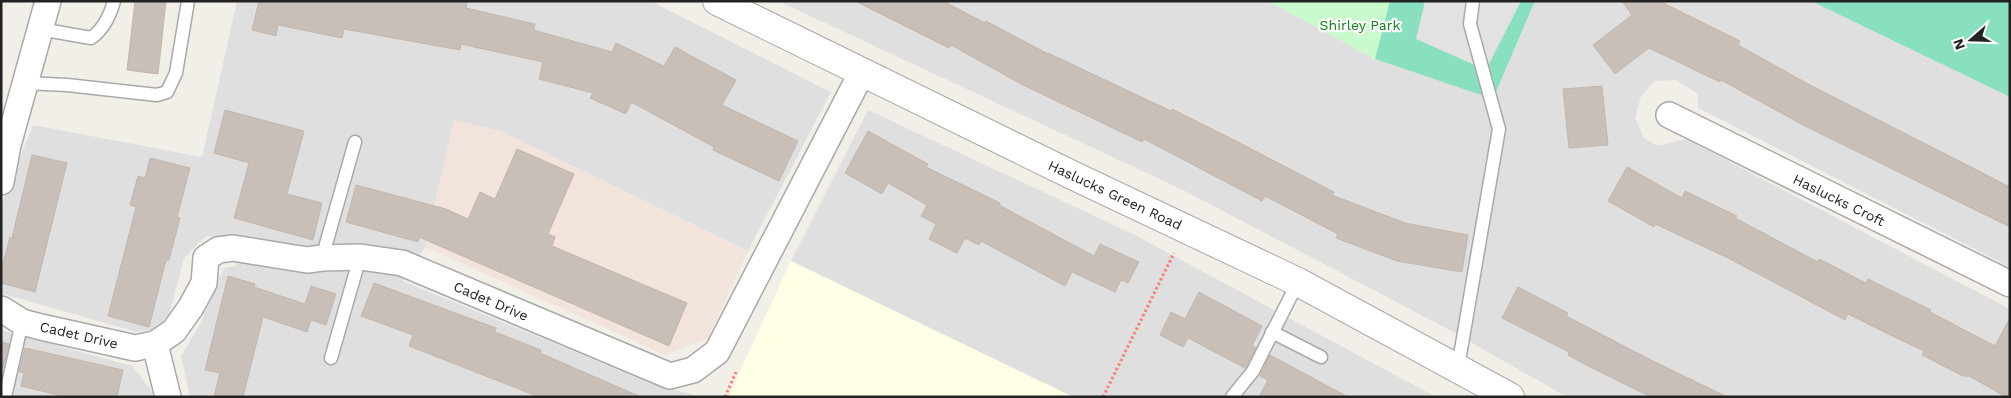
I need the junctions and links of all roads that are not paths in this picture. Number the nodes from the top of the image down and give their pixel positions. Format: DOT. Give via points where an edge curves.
graph roads {
  1 [pos="48,1"];
  2 [pos="114,1"];
  3 [pos="188,1"];
  4 [pos="716,1"];
  5 [pos="1473,1"];
  6 [pos="40,29"];
  7 [pos="862,72"];
  8 [pos="25,83"];
  9 [pos="1669,115"];
  10 [pos="355,142"];
  11 [pos="1,182"];
  12 [pos="322,258"];
  13 [pos="360,258"];
  14 [pos="1298,282"];
  15 [pos="2010,284"];
  16 [pos="1,309"];
  17 [pos="22,322"];
  18 [pos="1272,332"];
  19 [pos="154,344"];
  20 [pos="1321,357"];
  21 [pos="331,358"];
  22 [pos="1458,367"];
  23 [pos="5,397"];
  24 [pos="168,397"];
  25 [pos="1232,397"];
  26 [pos="1510,397"];
  1 -- 6 [label="street"];
  2 -- 6 [label="lane" via="101,31 91,38"];
  3 -- 8 [label="lane" via="176,73 168,92 157,95"];
  4 -- 7 [label="street, Haslucks Green Road"];
  5 -- 22 [label="lane" via="1470,24 1499,129"];
  6 -- 8 [label="street"];
  7 -- 13 [label="street, Cadet Drive" via="717,352 693,370 670,376 402,263"];
  7 -- 14 [label="street, Haslucks Green Road"];
  8 -- 11 [label="street"];
  9 -- 15 [label="street, Haslucks Croft"];
  10 -- 12 [label="lane"];
  12 -- 13 [label="street, Cadet Drive"];
  12 -- 19 [label="street, Cadet Drive" via="307,260 233,248 218,250 206,258 204,284 191,307 174,331"];
  13 -- 21 [label="lane"];
  14 -- 18 [label="lane"];
  14 -- 22 [label="street, Haslucks Green Road"];
  16 -- 17 [label="street, Cadet Drive"];
  17 -- 19 [label="street, Cadet Drive" via="135,348"];
  17 -- 23 [label="lane"];
  18 -- 20 [label="lane"];
  18 -- 25 [label="lane" via="1253,371"];
  19 -- 24 [label="street"];
  22 -- 26 [label="street, Haslucks Green Road"];
}
